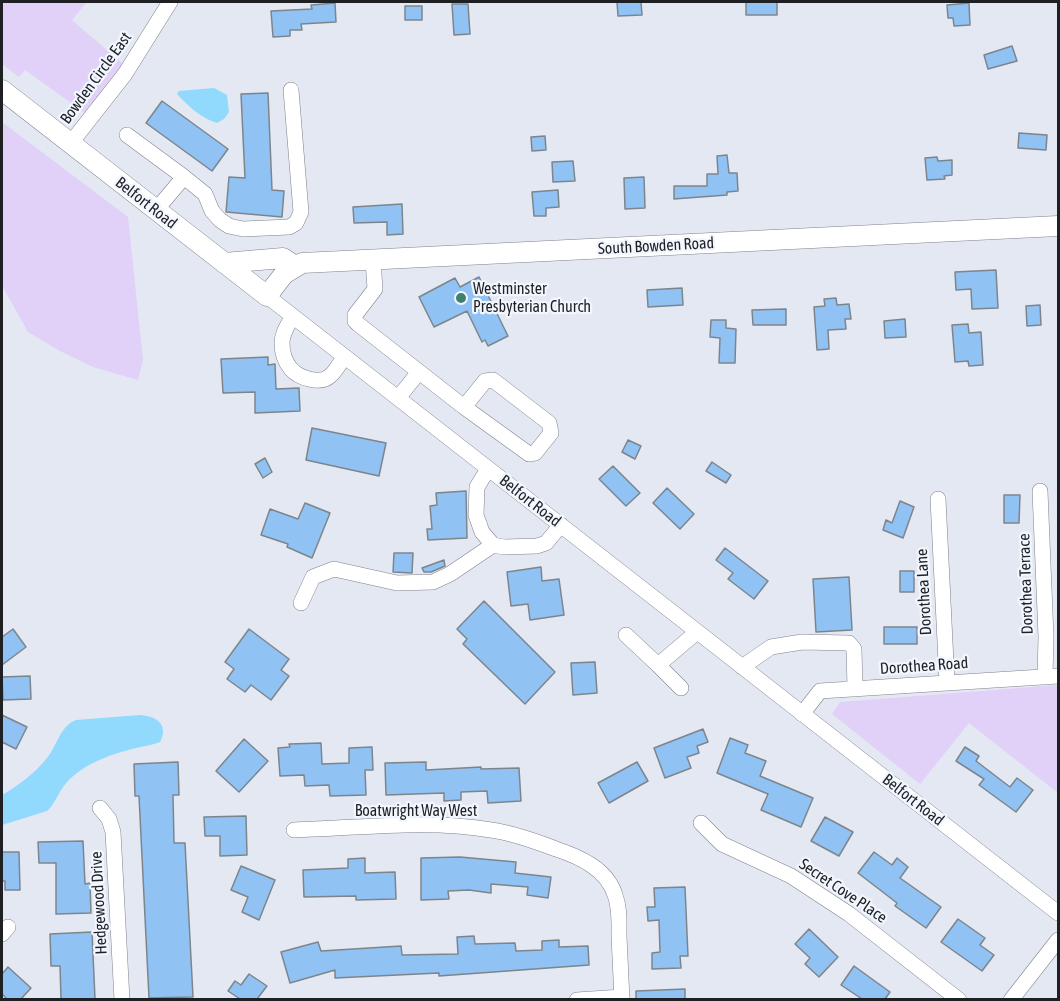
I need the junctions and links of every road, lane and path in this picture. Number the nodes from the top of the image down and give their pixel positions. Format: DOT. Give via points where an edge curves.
graph roads {
  1 [pos="170,2"];
  2 [pos="2,90"];
  3 [pos="291,90"];
  4 [pos="127,135"];
  5 [pos="70,144"];
  6 [pos="184,177"];
  7 [pos="156,210"];
  8 [pos="1059,226"];
  9 [pos="373,260"];
  10 [pos="224,263"];
  11 [pos="295,266"];
  12 [pos="267,296"];
  13 [pos="292,316"];
  14 [pos="344,357"];
  15 [pos="419,372"];
  16 [pos="398,398"];
  17 [pos="465,407"];
  18 [pos="488,469"];
  19 [pos="1040,491"];
  20 [pos="938,499"];
  21 [pos="561,525"];
  22 [pos="493,545"];
  23 [pos="305,596"];
  24 [pos="697,632"];
  25 [pos="626,635"];
  26 [pos="658,665"];
  27 [pos="742,667"];
  28 [pos="1052,676"];
  29 [pos="947,683"];
  30 [pos="681,688"];
  31 [pos="855,689"];
  32 [pos="802,714"];
  33 [pos="100,808"];
  34 [pos="701,823"];
  35 [pos="294,830"];
  36 [pos="1059,913"];
  37 [pos="1059,940"];
  38 [pos="622,998"];
  39 [pos="122,999"];
  40 [pos="577,999"];
  41 [pos="959,999"];
  42 [pos="1011,999"];
  1 -- 5 [label="street, Bowden Circle East" via="125,74"];
  2 -- 5 [label="main road, Belfort Road"];
  3 -- 6 [label="street" via="301,212 296,223 243,230 229,226 212,211 205,194"];
  4 -- 6 [label="street"];
  5 -- 7 [label="main road, Belfort Road"];
  6 -- 7 [label="street"];
  7 -- 10 [label="main road, Belfort Road"];
  8 -- 9 [label="main road, South Bowden Road"];
  9 -- 11 [label="main road, South Bowden Road"];
  9 -- 15 [label="street" via="375,289 355,321"];
  10 -- 11 [label="main road" via="283,258"];
  10 -- 12 [label="main road, Belfort Road"];
  11 -- 12 [label="main road"];
  12 -- 13 [label="street, Belfort Road"];
  13 -- 14 [label="street, Belfort Road"];
  13 -- 14 [label="street" via="282,345 292,370 310,380 323,380 330,377"];
  14 -- 16 [label="street, Belfort Road"];
  15 -- 16 [label="street"];
  15 -- 17 [label="street"];
  16 -- 18 [label="street, Belfort Road"];
  17 -- 17 [label="street" via="529,454 535,453 551,433 549,423 493,380 485,381"];
  18 -- 21 [label="street, Belfort Road"];
  18 -- 22 [label="street" via="477,487 476,515 482,532"];
  19 -- 28 [label="street, Dorothea Terrace" via="1046,637"];
  20 -- 29 [label="street, Dorothea Lane"];
  21 -- 22 [label="street" via="546,543 537,546"];
  21 -- 24 [label="street, Belfort Road"];
  22 -- 23 [label="street" via="433,582 397,583 334,569 313,578"];
  24 -- 26 [label="street"];
  24 -- 27 [label="street, Belfort Road"];
  25 -- 26 [label="street"];
  26 -- 30 [label="street"];
  27 -- 31 [label="street" via="771,647 802,642 849,643 854,649"];
  27 -- 32 [label="street, Belfort Road"];
  28 -- 29 [label="street, Dorothea Road"];
  29 -- 31 [label="street, Dorothea Road"];
  31 -- 32 [label="street, Dorothea Road" via="820,691"];
  32 -- 36 [label="street, Belfort Road"];
  33 -- 39 [label="street, Hedgewood Drive" via="113,832"];
  34 -- 41 [label="street, Secret Cove Place" via="722,844 791,876 849,914"];
  35 -- 38 [label="street, Boatwright Way West" via="420,825 490,830 525,837 574,855 600,872 615,895"];
  37 -- 42 [label="street"];
  38 -- 40 [label="street"];
}
